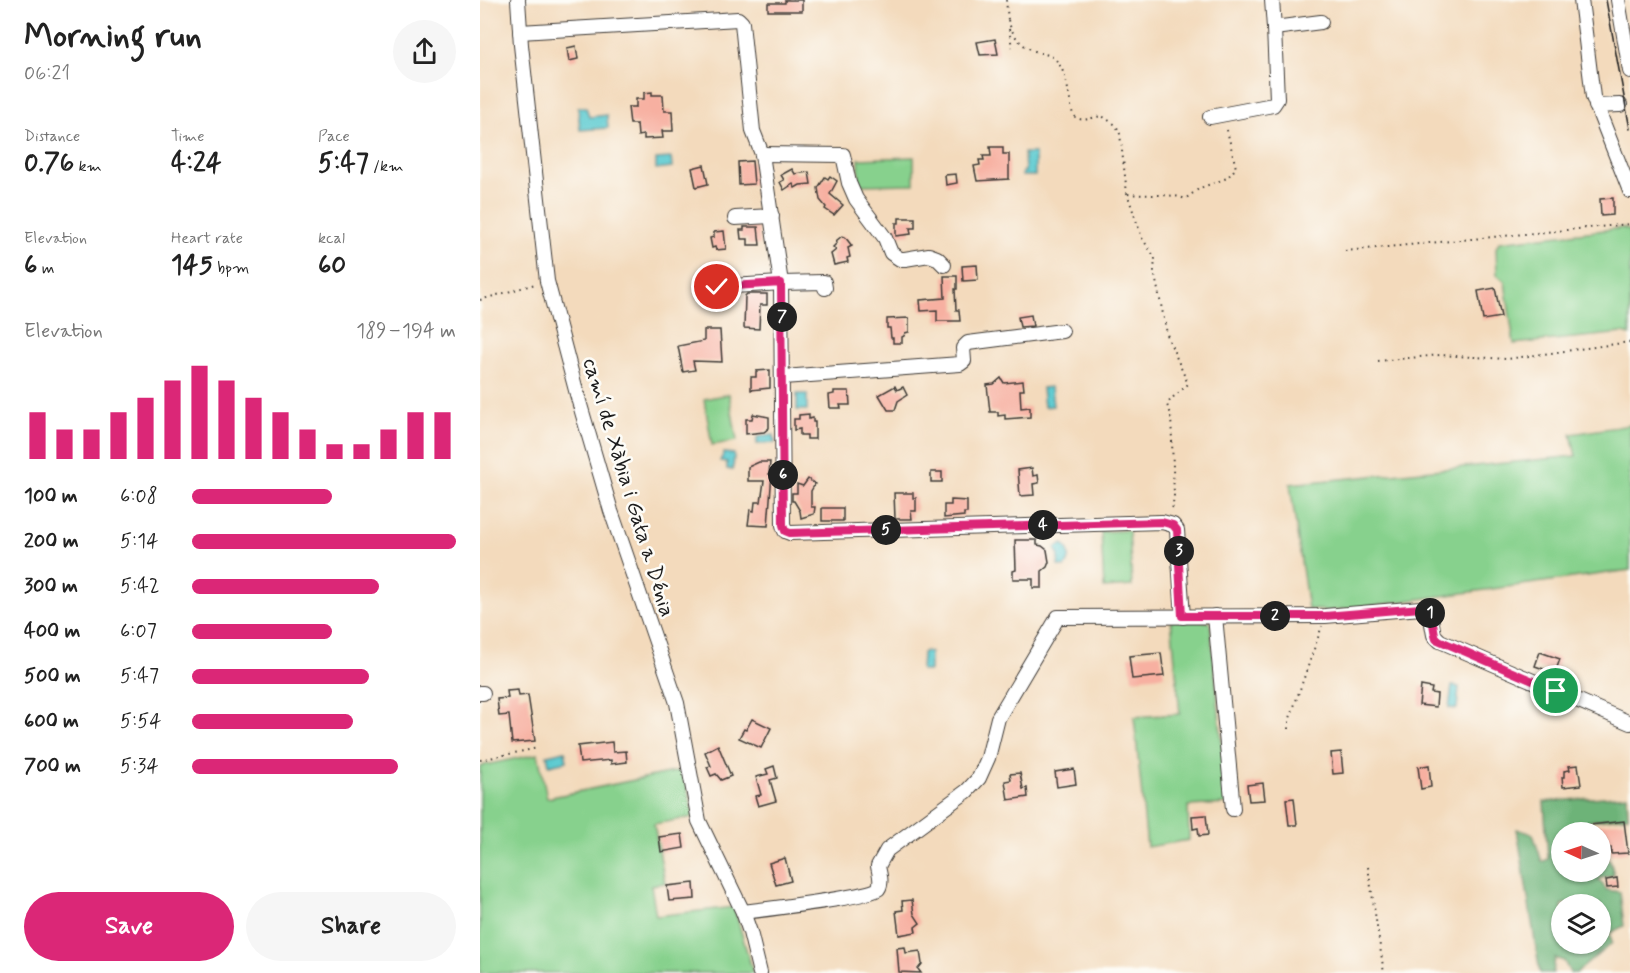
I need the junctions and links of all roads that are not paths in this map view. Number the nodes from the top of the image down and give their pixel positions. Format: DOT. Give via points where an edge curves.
graph roads {
  1 [pos="518,0"];
  2 [pos="1272,0"];
  3 [pos="1581,0"];
  4 [pos="1617,0"];
  5 [pos="1321,22"];
  6 [pos="1274,28"];
  7 [pos="520,32"];
  8 [pos="1630,71"];
  9 [pos="1620,105"];
  10 [pos="1596,106"];
  11 [pos="1216,116"];
  12 [pos="762,154"];
  13 [pos="1630,191"];
  14 [pos="772,216"];
  15 [pos="735,218"];
  16 [pos="944,265"];
  17 [pos="781,283"];
  18 [pos="717,287"];
  19 [pos="825,288"];
  20 [pos="1062,331"];
  21 [pos="783,377"];
  22 [pos="1182,616"];
  23 [pos="1215,616"];
  24 [pos="1630,723"];
  25 [pos="1233,809"];
  26 [pos="743,912"];
  27 [pos="760,973"];
  1 -- 7 [label="street, camí de Xàbia i Gata a Dénia"];
  2 -- 6 [label="street"];
  3 -- 10 [label="street"];
  4 -- 8 [label="street"];
  5 -- 6 [label="street"];
  6 -- 11 [label="street" via="1277,99 1273,105"];
  7 -- 12 [label="street" via="738,19 742,23 753,131"];
  7 -- 26 [label="street, camí de Xàbia i Gata a Dénia" via="547,281 611,510 677,703 699,821"];
  9 -- 10 [label="street"];
  10 -- 13 [label="street"];
  12 -- 14 [label="street"];
  12 -- 16 [label="street" via="843,155 856,199 885,238 891,253 900,259 929,255"];
  14 -- 15 [label="street"];
  14 -- 17 [label="street"];
  17 -- 18 [label="street"];
  17 -- 19 [label="street" via="824,282"];
  17 -- 21 [label="street"];
  20 -- 21 [label="street" via="968,343 960,364"];
  21 -- 22 [label="street" via="785,531 1162,522 1177,530"];
  22 -- 23 [label="street"];
  22 -- 26 [label="street" via="1058,617 998,718 979,777 967,791 887,850 878,866 881,882 874,892"];
  23 -- 24 [label="street" via="1325,616 1426,609 1434,635 1440,641"];
  23 -- 25 [label="street"];
  26 -- 27 [label="street, camí de Xàbia i Gata a Dénia"];
}
